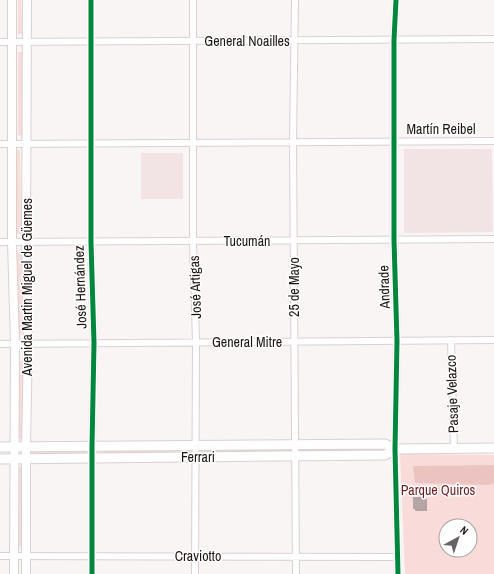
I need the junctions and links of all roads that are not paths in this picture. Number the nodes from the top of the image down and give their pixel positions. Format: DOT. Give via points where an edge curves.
graph roads {
  1 [pos="12,0"];
  2 [pos="27,0"];
  3 [pos="91,0"];
  4 [pos="193,0"];
  5 [pos="295,0"];
  6 [pos="396,0"];
  7 [pos="494,39"];
  8 [pos="294,40"];
  9 [pos="394,40"];
  10 [pos="192,41"];
  11 [pos="0,42"];
  12 [pos="12,42"];
  13 [pos="28,42"];
  14 [pos="91,42"];
  15 [pos="394,141"];
  16 [pos="494,141"];
  17 [pos="293,142"];
  18 [pos="91,143"];
  19 [pos="193,143"];
  20 [pos="0,144"];
  21 [pos="12,144"];
  22 [pos="27,144"];
  23 [pos="494,239"];
  24 [pos="294,240"];
  25 [pos="394,240"];
  26 [pos="193,241"];
  27 [pos="0,242"];
  28 [pos="12,242"];
  29 [pos="26,242"];
  30 [pos="91,242"];
  31 [pos="451,340"];
  32 [pos="494,340"];
  33 [pos="294,341"];
  34 [pos="397,341"];
  35 [pos="196,342"];
  36 [pos="28,343"];
  37 [pos="94,343"];
  38 [pos="0,344"];
  39 [pos="15,344"];
  40 [pos="195,445"];
  41 [pos="295,445"];
  42 [pos="92,446"];
  43 [pos="0,447"];
  44 [pos="14,447"];
  45 [pos="26,447"];
  46 [pos="494,448"];
  47 [pos="395,449"];
  48 [pos="454,449"];
  49 [pos="295,457"];
  50 [pos="14,458"];
  51 [pos="26,458"];
  52 [pos="92,458"];
  53 [pos="195,458"];
  54 [pos="0,459"];
  55 [pos="0,556"];
  56 [pos="14,556"];
  57 [pos="26,556"];
  58 [pos="92,556"];
  59 [pos="195,556"];
  60 [pos="296,556"];
  61 [pos="397,556"];
  62 [pos="14,574"];
  63 [pos="26,574"];
  64 [pos="92,574"];
  65 [pos="195,574"];
  66 [pos="296,574"];
  67 [pos="398,574"];
  1 -- 12 [label="street, Avenida Martin Miguel de Güemes"];
  2 -- 13 [label="street, Avenida Martin Miguel de Güemes"];
  3 -- 14 [label="street, José Hernández"];
  4 -- 10 [label="street, José Artigas"];
  5 -- 8 [label="street, 25 de Mayo"];
  6 -- 9 [label="street, Andrade"];
  7 -- 9 [label="street, General Noailles"];
  8 -- 9 [label="street, General Noailles"];
  8 -- 10 [label="street, General Noailles"];
  8 -- 17 [label="street, 25 de Mayo"];
  9 -- 15 [label="street, Andrade"];
  10 -- 14 [label="street, General Noailles"];
  10 -- 19 [label="street, José Artigas"];
  11 -- 12 [label="street, General Noailles"];
  12 -- 13 [label="street, General Noailles"];
  12 -- 21 [label="street, Avenida Martin Miguel de Güemes"];
  13 -- 14 [label="street, General Noailles"];
  13 -- 22 [label="street, Avenida Martin Miguel de Güemes"];
  14 -- 18 [label="street, José Hernández"];
  15 -- 16 [label="street, Martín Reibel"];
  15 -- 17 [label="street, Martín Reibel"];
  15 -- 25 [label="street, Andrade"];
  17 -- 19 [label="street, Martín Reibel"];
  17 -- 24 [label="street, 25 de Mayo"];
  18 -- 19 [label="street, Martín Reibel"];
  18 -- 22 [label="street, Martín Reibel"];
  18 -- 30 [label="street, José Hernández"];
  19 -- 26 [label="street, José Artigas"];
  20 -- 21 [label="street, Martín Reibel"];
  21 -- 22 [label="street, Martín Reibel"];
  21 -- 28 [label="street, Avenida Martin Miguel de Güemes"];
  22 -- 29 [label="street, Avenida Martin Miguel de Güemes"];
  23 -- 25 [label="street, Tucumán"];
  24 -- 25 [label="street, Tucumán"];
  24 -- 26 [label="street, Tucumán"];
  24 -- 33 [label="street, 25 de Mayo"];
  25 -- 34 [label="street, Andrade"];
  26 -- 30 [label="street, Tucumán"];
  26 -- 35 [label="street, José Artigas"];
  27 -- 28 [label="street, Tucumán"];
  28 -- 29 [label="street, Tucumán"];
  28 -- 39 [label="street, Avenida Martin Miguel de Güemes"];
  29 -- 30 [label="street, Tucumán"];
  29 -- 36 [label="street, Avenida Martin Miguel de Güemes"];
  30 -- 37 [label="street, José Hernández"];
  31 -- 32 [label="street, General Mitre"];
  31 -- 34 [label="street, General Mitre"];
  31 -- 48 [label="street, Pasaje Velazco"];
  33 -- 34 [label="street, General Mitre"];
  33 -- 35 [label="street, General Mitre"];
  33 -- 41 [label="street, 25 de Mayo"];
  34 -- 47 [label="street, Andrade"];
  35 -- 37 [label="street, General Mitre"];
  35 -- 40 [label="street, José Artigas"];
  36 -- 37 [label="street, General Mitre"];
  36 -- 39 [label="street, General Mitre"];
  36 -- 45 [label="street, Avenida Martin Miguel de Güemes"];
  37 -- 42 [label="street, José Hernández"];
  38 -- 39 [label="street, General Mitre"];
  39 -- 44 [label="street, Avenida Martin Miguel de Güemes"];
  40 -- 41 [label="main road, Ferrari"];
  40 -- 42 [label="main road, Ferrari"];
  40 -- 53 [label="street, José Artigas"];
  41 -- 47 [label="main road, Ferrari" via="385,444"];
  41 -- 49 [label="street, 25 de Mayo"];
  42 -- 45 [label="main road, Ferrari"];
  42 -- 52 [label="street, José Hernández"];
  43 -- 44 [label="main road, Ferrari"];
  44 -- 45 [label="main road, Ferrari"];
  44 -- 50 [label="street, Avenida Martin Miguel de Güemes"];
  45 -- 51 [label="street, Avenida Martin Miguel de Güemes"];
  46 -- 48 [label="main road, Ferrari"];
  47 -- 48 [label="main road, Ferrari"];
  47 -- 49 [label="main road, Ferrari" via="385,456"];
  47 -- 61 [label="street, Andrade"];
  49 -- 53 [label="main road, Ferrari"];
  49 -- 60 [label="street, 25 de Mayo"];
  50 -- 51 [label="main road, Ferrari"];
  50 -- 54 [label="main road, Ferrari"];
  50 -- 56 [label="street, Avenida Martin Miguel de Güemes"];
  51 -- 52 [label="main road, Ferrari"];
  51 -- 57 [label="street, Avenida Martin Miguel de Güemes"];
  52 -- 53 [label="main road, Ferrari"];
  52 -- 58 [label="street, José Hernández"];
  53 -- 59 [label="street, José Artigas"];
  55 -- 56 [label="street, Craviotto"];
  56 -- 57 [label="street, Craviotto"];
  56 -- 62 [label="street, Avenida Martin Miguel de Güemes"];
  57 -- 58 [label="street, Craviotto"];
  57 -- 63 [label="street, Avenida Martin Miguel de Güemes"];
  58 -- 59 [label="street, Craviotto"];
  58 -- 64 [label="street, José Hernández"];
  59 -- 60 [label="street, Craviotto"];
  59 -- 65 [label="street, José Artigas"];
  60 -- 61 [label="street, Craviotto"];
  60 -- 66 [label="street, 25 de Mayo"];
  61 -- 67 [label="street, Andrade"];
}
